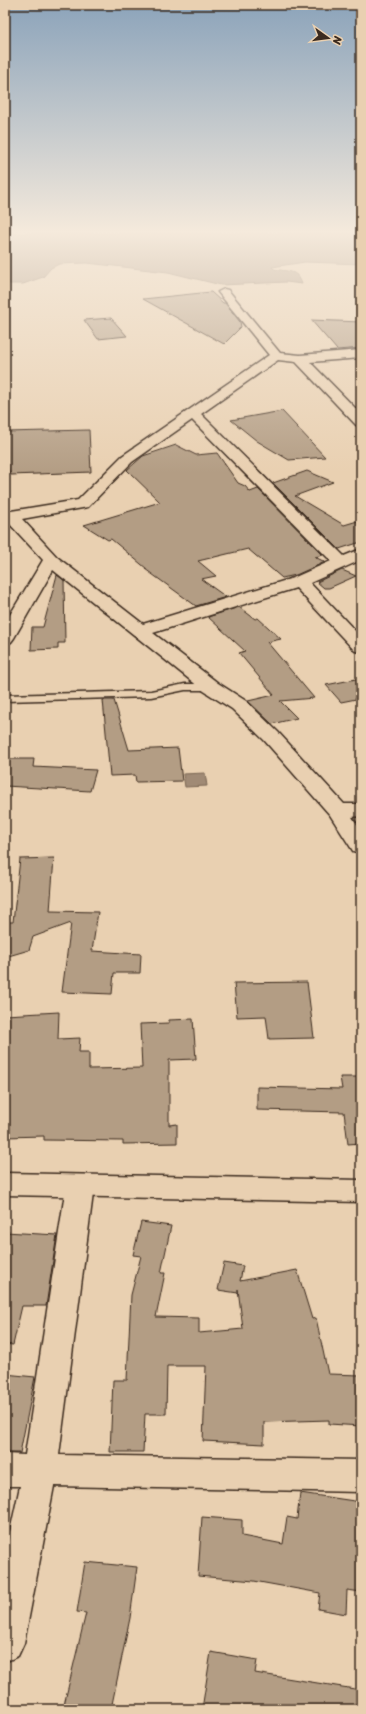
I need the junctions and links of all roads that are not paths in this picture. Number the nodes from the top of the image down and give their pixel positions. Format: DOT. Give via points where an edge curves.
graph roads {
  1 [pos="240,313"];
  2 [pos="361,354"];
  3 [pos="276,356"];
  4 [pos="300,359"];
  5 [pos="193,413"];
  6 [pos="361,422"];
  7 [pos="8,517"];
  8 [pos="361,554"];
  9 [pos="52,560"];
  10 [pos="342,563"];
  11 [pos="299,582"];
  12 [pos="140,631"];
  13 [pos="5,638"];
  14 [pos="361,647"];
  15 [pos="211,687"];
  16 [pos="5,698"];
  17 [pos="361,810"];
  18 [pos="338,811"];
  19 [pos="361,846"];
  20 [pos="5,1184"];
  21 [pos="80,1186"];
  22 [pos="361,1191"];
  23 [pos="40,1469"];
  24 [pos="5,1470"];
  25 [pos="361,1476"];
  26 [pos="5,1643"];
  1 -- 3 [label="street"];
  2 -- 4 [label="street"];
  3 -- 4 [label="street"];
  3 -- 5 [label="street"];
  4 -- 6 [label="street"];
  5 -- 7 [label="street" via="127,459 84,504"];
  5 -- 10 [label="street"];
  7 -- 9 [label="street"];
  8 -- 10 [label="street"];
  9 -- 12 [label="street"];
  9 -- 13 [label="street"];
  10 -- 11 [label="street"];
  11 -- 12 [label="street"];
  11 -- 14 [label="street"];
  12 -- 15 [label="street"];
  15 -- 16 [label="lane" via="185,687 151,694"];
  15 -- 18 [label="street" via="239,705 271,736"];
  17 -- 18 [label="street"];
  18 -- 19 [label="street"];
  20 -- 21 [label="street"];
  21 -- 22 [label="street"];
  21 -- 23 [label="street"];
  23 -- 24 [label="street"];
  23 -- 25 [label="street"];
  23 -- 26 [label="street"];
}
